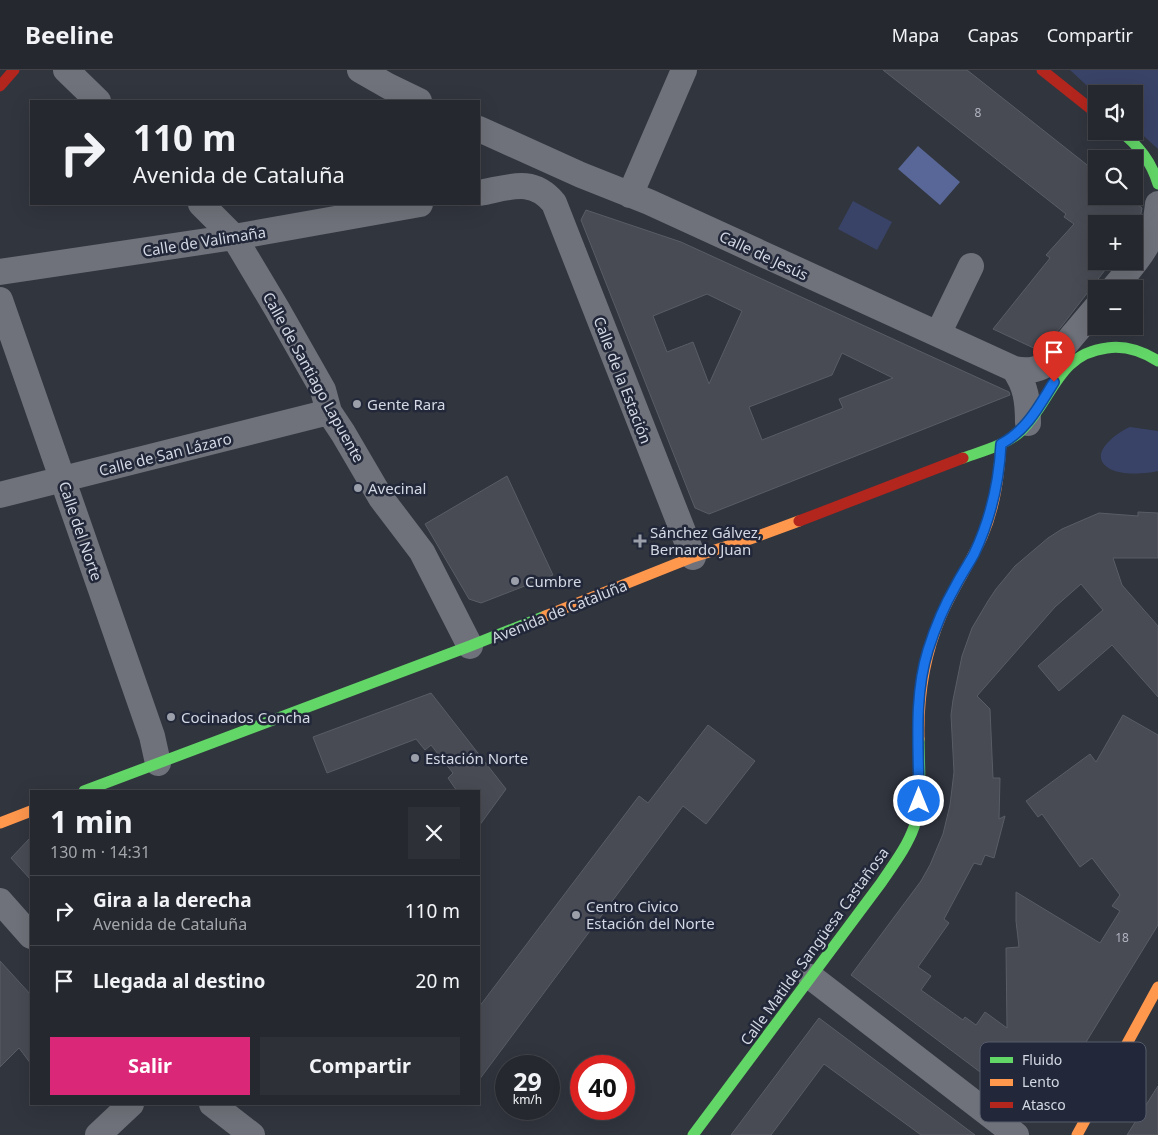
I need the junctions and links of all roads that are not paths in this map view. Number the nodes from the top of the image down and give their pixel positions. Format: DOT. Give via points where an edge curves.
graph roads {
  1 [pos="14,70"];
  2 [pos="66,70"];
  3 [pos="1042,70"];
  4 [pos="368,72"];
  5 [pos="676,72"];
  6 [pos="0,86"];
  7 [pos="97,100"];
  8 [pos="418,100"];
  9 [pos="1088,107"];
  10 [pos="480,129"];
  11 [pos="1131,140"];
  12 [pos="513,145"];
  13 [pos="581,174"];
  14 [pos="1158,184"];
  15 [pos="507,188"];
  16 [pos="480,193"];
  17 [pos="630,195"];
  18 [pos="554,203"];
  19 [pos="1158,204"];
  20 [pos="202,205"];
  21 [pos="413,205"];
  22 [pos="234,237"];
  23 [pos="971,266"];
  24 [pos="0,272"];
  25 [pos="1120,280"];
  26 [pos="0,300"];
  27 [pos="1088,317"];
  28 [pos="938,334"];
  29 [pos="1158,361"];
  30 [pos="1014,369"];
  31 [pos="329,412"];
  32 [pos="1028,423"];
  33 [pos="1001,444"];
  34 [pos="64,480"];
  35 [pos="0,495"];
  36 [pos="693,557"];
  37 [pos="470,646"];
  38 [pos="158,764"];
  39 [pos="87,790"];
  40 [pos="30,811"];
  41 [pos="0,823"];
  42 [pos="0,901"];
  43 [pos="30,935"];
  44 [pos="811,977"];
  45 [pos="1155,1001"];
  46 [pos="1131,1042"];
  47 [pos="130,1105"];
  48 [pos="213,1105"];
  49 [pos="980,1107"];
  50 [pos="999,1122"];
  51 [pos="1085,1122"];
  52 [pos="98,1135"];
  53 [pos="252,1135"];
  54 [pos="693,1135"];
  55 [pos="1016,1135"];
  56 [pos="1077,1135"];
  1 -- 6 [label="main road"];
  2 -- 7 [label="street"];
  3 -- 9 [label="main road"];
  4 -- 8 [label="street"];
  5 -- 17 [label="street"];
  10 -- 12 [label="street, Calle de Jesús"];
  11 -- 14 [label="main road" via="1150,161"];
  12 -- 13 [label="street, Calle de Jesús"];
  12 -- 15 [label="street" via="516,166"];
  13 -- 17 [label="street, Calle de Jesús"];
  13 -- 18 [label="street"];
  15 -- 16 [label="street"];
  15 -- 18 [label="street" via="535,188 547,194"];
  17 -- 28 [label="street, Calle de Jesús"];
  18 -- 36 [label="street, Calle de la Estación"];
  19 -- 25 [label="street" via="1153,234"];
  20 -- 22 [label="street, Calle de Santiago Lapuente"];
  21 -- 22 [label="street, Calle de Valimaña"];
  22 -- 24 [label="street, Calle de Valimaña"];
  22 -- 31 [label="street, Calle de Santiago Lapuente" via="323,390"];
  23 -- 28 [label="street"];
  26 -- 34 [label="street, Calle del Norte"];
  27 -- 30 [label="street" via="1045,366 1024,371"];
  28 -- 30 [label="street, Calle de Jesús"];
  29 -- 32 [label="main road, Avenida de Cataluña" via="1134,348 1122,346 1104,347 1080,355 1062,370"];
  30 -- 32 [label="street" via="1027,392"];
  31 -- 34 [label="street, Calle de San Lázaro"];
  31 -- 37 [label="street, Calle de Santiago Lapuente" via="381,498 422,552"];
  32 -- 33 [label="main road, Avenida de Cataluña"];
  33 -- 36 [label="main road, Avenida de Cataluña" via="750,539"];
  33 -- 44 [label="main road, Calle Matilde Sangüesa Castañosa" via="1000,473 992,506 973,555 938,623 922,674 919,801 914,827 881,883"];
  34 -- 35 [label="street, Calle de San Lázaro"];
  34 -- 38 [label="street, Calle del Norte" via="152,736"];
  36 -- 37 [label="main road, Avenida de Cataluña"];
  37 -- 38 [label="main road, Avenida de Cataluña"];
  38 -- 39 [label="main road, Avenida de Cataluña"];
  40 -- 41 [label="main road"];
  42 -- 43 [label="street"];
  44 -- 49 [label="street"];
  44 -- 54 [label="main road, Calle Matilde Sangüesa Castañosa"];
  45 -- 46 [label="main road"];
  47 -- 52 [label="street"];
  48 -- 53 [label="street"];
  50 -- 55 [label="street"];
  51 -- 56 [label="main road"];
}
